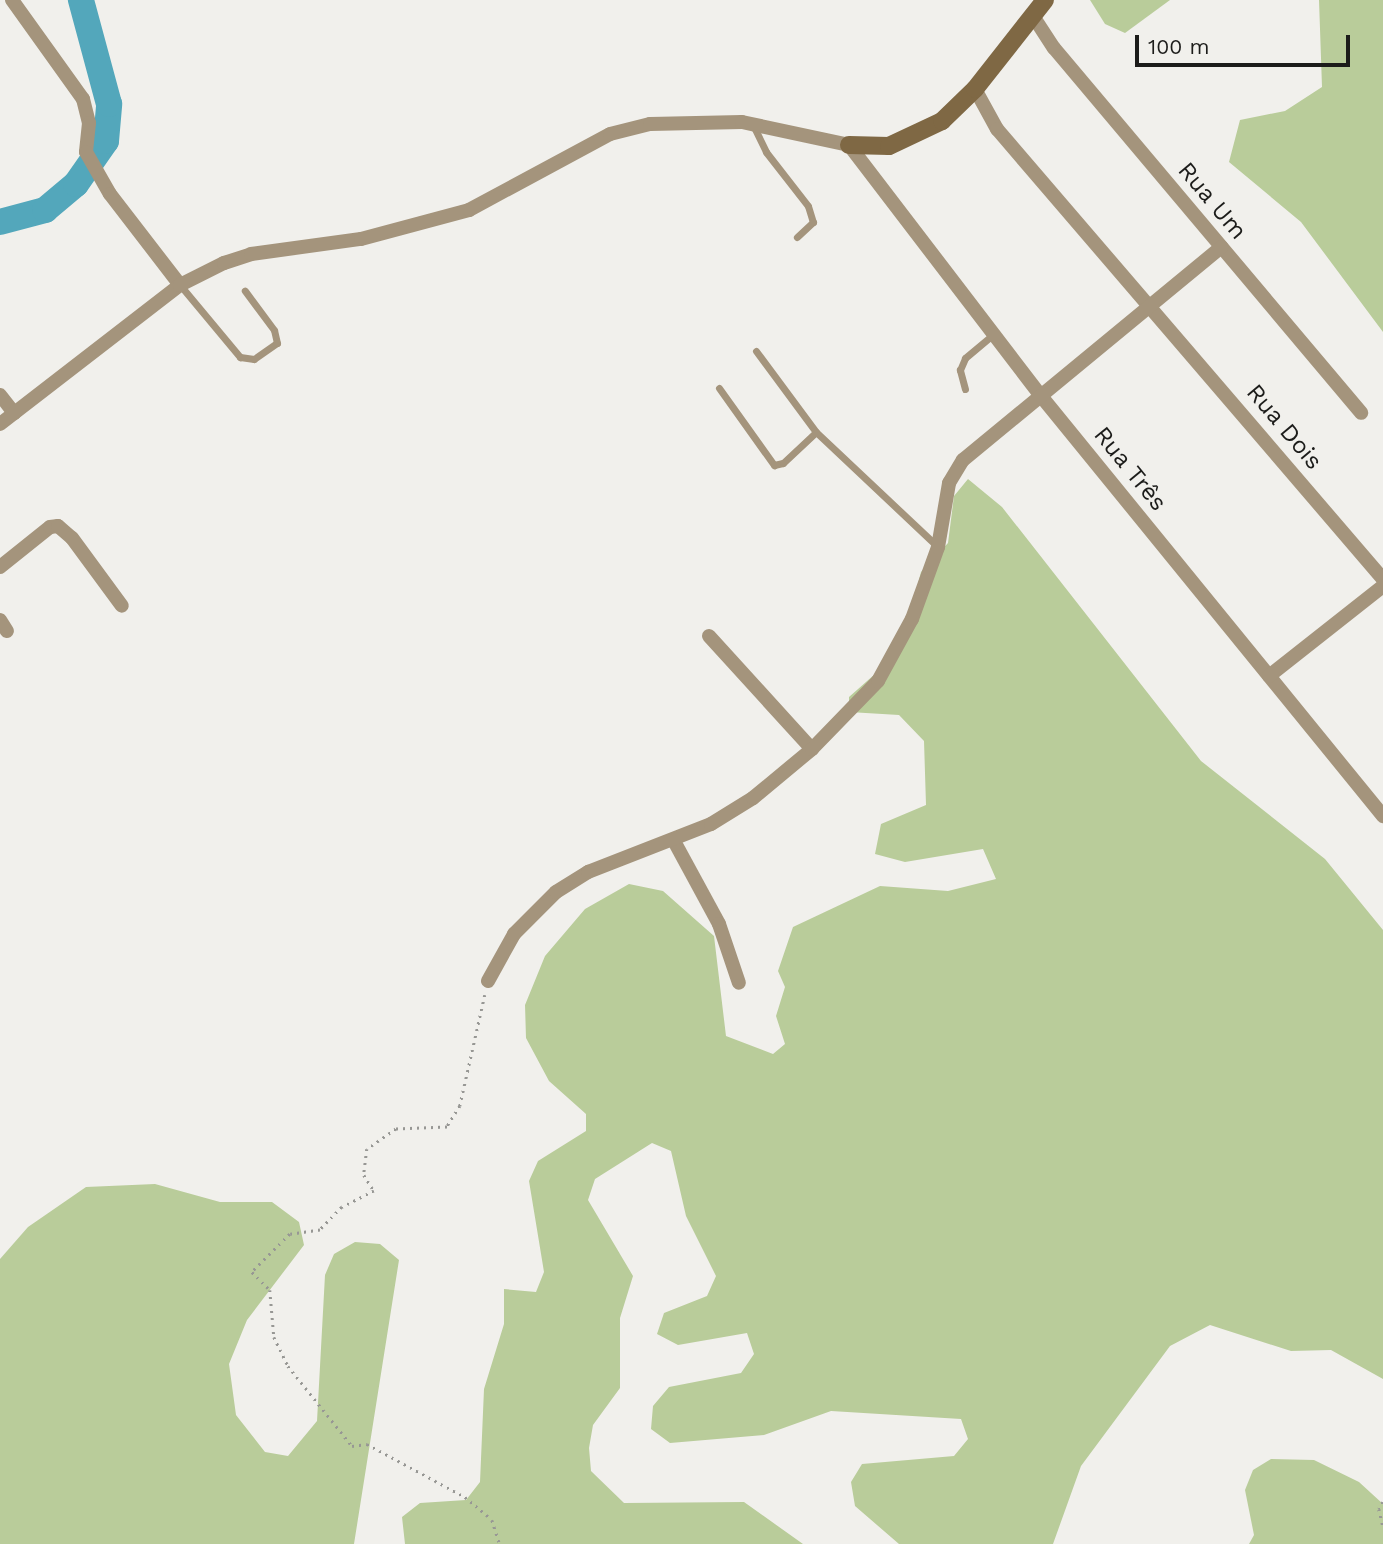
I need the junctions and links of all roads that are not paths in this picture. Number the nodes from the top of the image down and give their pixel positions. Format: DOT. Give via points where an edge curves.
graph roads {
  1 [pos="12,0"];
  2 [pos="1045,0"];
  3 [pos="1033,16"];
  4 [pos="975,89"];
  5 [pos="753,124"];
  6 [pos="849,145"];
  7 [pos="797,237"];
  8 [pos="1221,247"];
  9 [pos="180,285"];
  10 [pos="245,291"];
  11 [pos="1150,304"];
  12 [pos="994,334"];
  13 [pos="756,351"];
  14 [pos="719,388"];
  15 [pos="965,389"];
  16 [pos="0,395"];
  17 [pos="1041,396"];
  18 [pos="13,412"];
  19 [pos="1361,412"];
  20 [pos="0,424"];
  21 [pos="816,432"];
  22 [pos="938,547"];
  23 [pos="0,567"];
  24 [pos="1383,579"];
  25 [pos="1383,586"];
  26 [pos="122,606"];
  27 [pos="709,636"];
  28 [pos="1269,676"];
  29 [pos="811,749"];
  30 [pos="1383,816"];
  31 [pos="674,841"];
  32 [pos="488,981"];
  33 [pos="739,983"];
  1 -- 9 [label="street" via="83,99 89,123 86,152 110,194"];
  2 -- 3 [label="street"];
  3 -- 4 [label="street"];
  3 -- 8 [label="street, Rua Um" via="1054,48"];
  4 -- 6 [label="street" via="942,121 907,141"];
  4 -- 11 [label="street, Rua Dois" via="997,129"];
  5 -- 6 [label="street"];
  5 -- 7 [label="lane" via="766,152 808,206 813,222"];
  5 -- 9 [label="street" via="650,124 610,134 469,210 361,239 251,254"];
  6 -- 12 [label="street, Rua Três"];
  8 -- 11 [label="street"];
  8 -- 19 [label="street, Rua Um"];
  9 -- 10 [label="lane" via="240,356 254,359 277,343 274,330"];
  9 -- 18 [label="street"];
  11 -- 17 [label="street"];
  11 -- 24 [label="street, Rua Dois"];
  12 -- 15 [label="lane" via="965,358 960,370"];
  12 -- 17 [label="street, Rua Três"];
  13 -- 21 [label="lane"];
  14 -- 21 [label="lane" via="774,464 783,463"];
  16 -- 18 [label="street"];
  17 -- 22 [label="street" via="955,471"];
  17 -- 28 [label="street, Rua Três"];
  18 -- 20 [label="street"];
  21 -- 22 [label="lane"];
  22 -- 29 [label="street" via="912,620 878,681"];
  23 -- 26 [label="street" via="50,527 58,526"];
  25 -- 28 [label="street"];
  27 -- 29 [label="street"];
  28 -- 30 [label="street, Rua Três"];
  29 -- 31 [label="street" via="753,799"];
  31 -- 32 [label="street" via="588,872 556,892 514,934"];
  31 -- 33 [label="street" via="719,924"];
}
